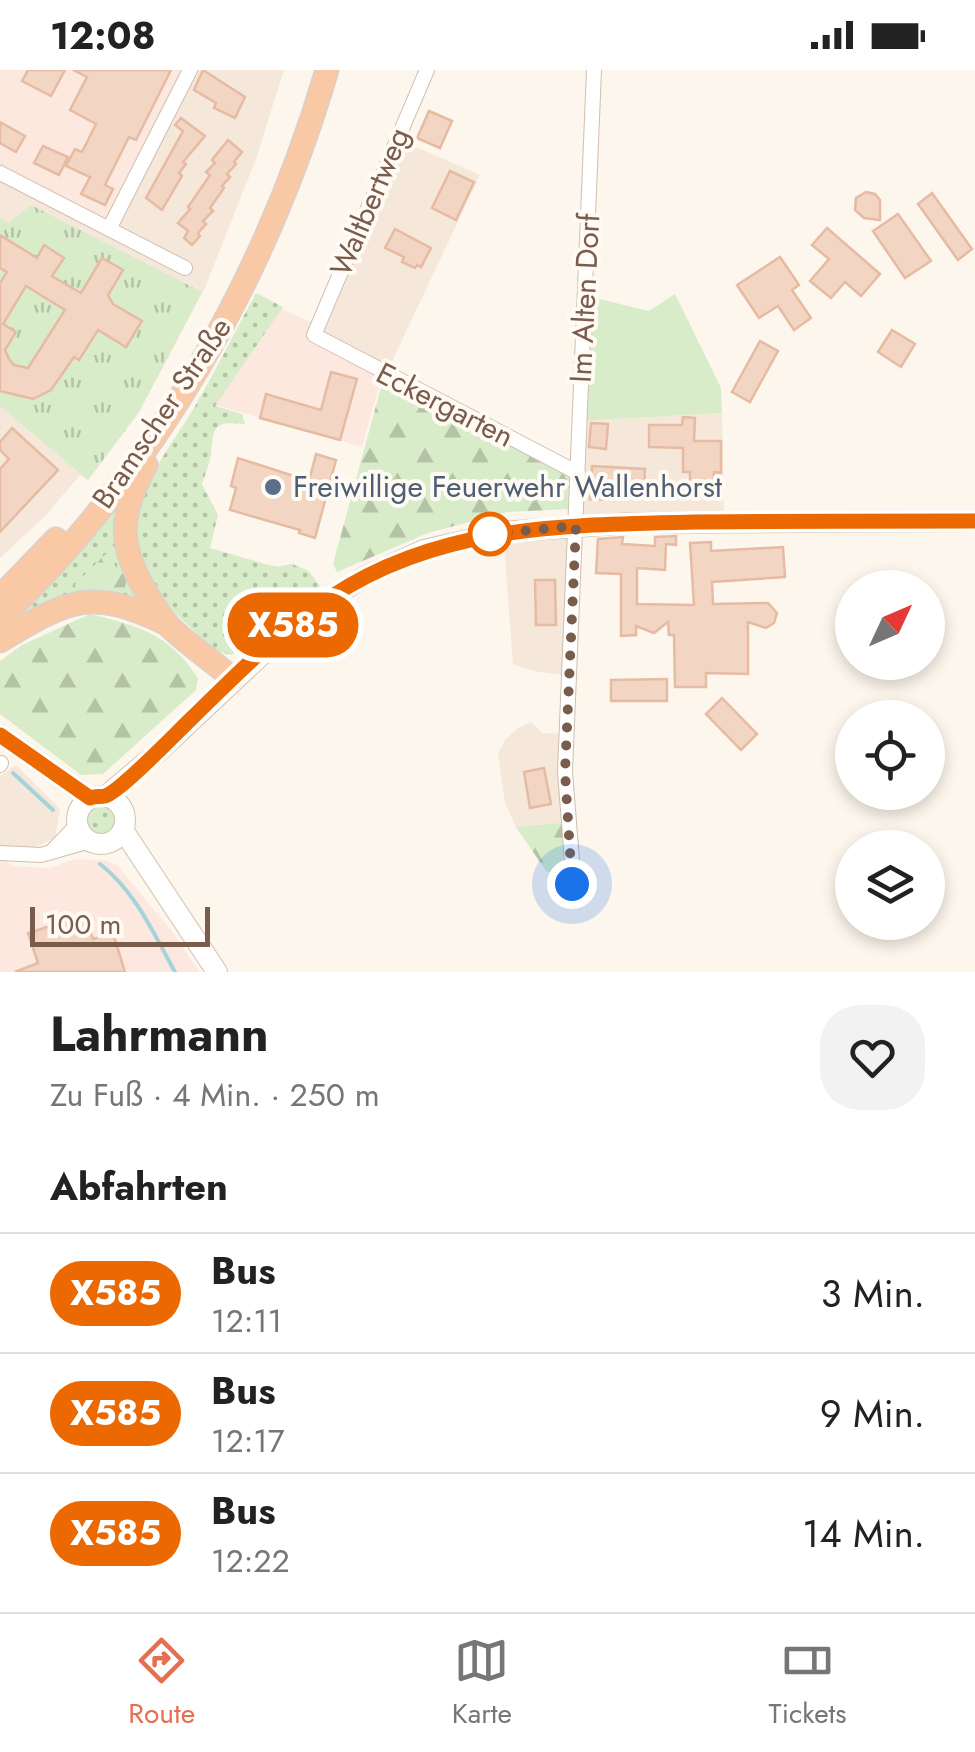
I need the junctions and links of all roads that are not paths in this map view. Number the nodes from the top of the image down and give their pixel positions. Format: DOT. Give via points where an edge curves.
graph roads {
  1 [pos="190,70"];
  2 [pos="312,70"];
  3 [pos="327,70"];
  4 [pos="426,70"];
  5 [pos="594,70"];
  6 [pos="0,173"];
  7 [pos="109,229"];
  8 [pos="185,268"];
  9 [pos="314,335"];
  10 [pos="187,388"];
  11 [pos="578,472"];
  12 [pos="975,521"];
  13 [pos="576,526"];
  14 [pos="0,597"];
  15 [pos="0,619"];
  16 [pos="166,624"];
  17 [pos="0,641"];
  18 [pos="227,684"];
  19 [pos="0,735"];
  20 [pos="99,819"];
  21 [pos="0,853"];
  22 [pos="575,898"];
  23 [pos="217,972"];
  1 -- 7 [label="street"];
  2 -- 14 [label="highway, Bramscher Straße" via="269,194 182,368 92,495"];
  3 -- 10 [label="highway, Bramscher Straße" via="264,244"];
  4 -- 9 [label="street, Waltbertweg"];
  5 -- 11 [label="street, Im Alten Dorf"];
  6 -- 7 [label="street"];
  7 -- 8 [label="street"];
  9 -- 11 [label="street, Eckergarten"];
  10 -- 15 [label="highway, Bramscher Straße" via="105,503"];
  10 -- 16 [label="highway" via="185,403 136,483 125,524 131,568"];
  11 -- 13 [label="street, Im Alten Dorf"];
  12 -- 13 [label="main road"];
  13 -- 18 [label="main road" via="503,532 397,561 333,595"];
  13 -- 22 [label="street, Im Alten Dorf" via="565,772"];
  16 -- 17 [label="highway" via="114,602 81,601"];
  16 -- 18 [label="highway"];
  18 -- 20 [label="main road"];
  19 -- 20 [label="main road"];
  20 -- 21 [label="street" via="42,856"];
  20 -- 23 [label="main road" via="162,890"];
}
